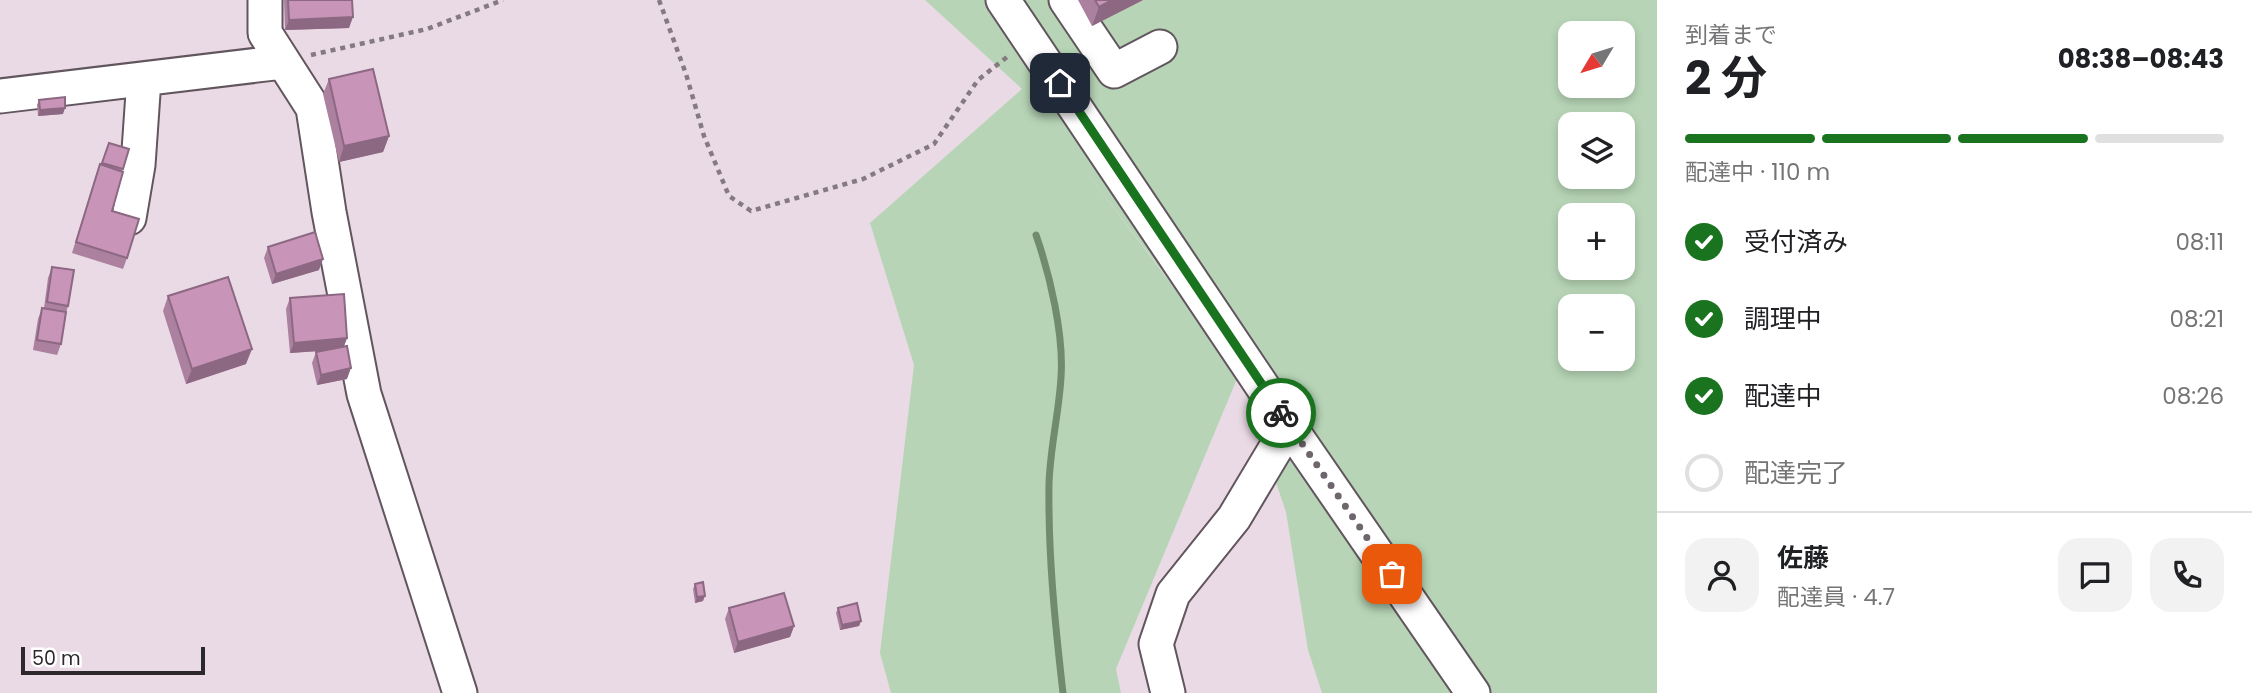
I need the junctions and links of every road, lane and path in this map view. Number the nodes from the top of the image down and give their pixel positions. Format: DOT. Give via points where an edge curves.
graph roads {
  1 [pos="265,0"];
  2 [pos="503,0"];
  3 [pos="659,0"];
  4 [pos="1003,0"];
  5 [pos="1066,0"];
  6 [pos="1031,39"];
  7 [pos="1160,47"];
  8 [pos="283,62"];
  9 [pos="144,79"];
  10 [pos="0,96"];
  11 [pos="129,218"];
  12 [pos="1289,426"];
  13 [pos="460,693"];
  14 [pos="1168,693"];
  15 [pos="1473,693"];
  1 -- 8 [label="street" via="265,33"];
  2 -- 8 [label="path" via="427,29"];
  3 -- 6 [label="path" via="729,196 751,211 863,179 934,144 978,80"];
  4 -- 6 [label="street"];
  5 -- 7 [label="street" via="1114,71"];
  6 -- 12 [label="street"];
  8 -- 9 [label="street"];
  8 -- 13 [label="street" via="313,108 364,394"];
  9 -- 10 [label="street"];
  9 -- 11 [label="street"];
  12 -- 14 [label="street" via="1234,518 1173,594 1156,644"];
  12 -- 15 [label="street"];
}
